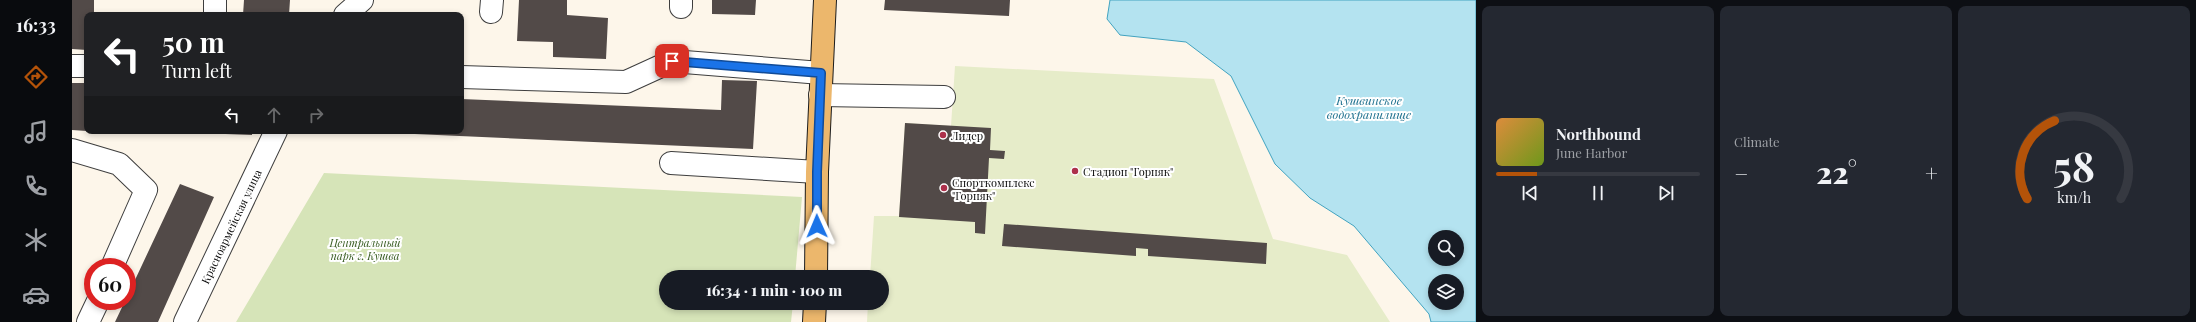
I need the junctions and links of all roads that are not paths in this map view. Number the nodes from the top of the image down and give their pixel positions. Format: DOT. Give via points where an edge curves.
graph roads {
  1 [pos="215,0"];
  2 [pos="362,0"];
  3 [pos="366,0"];
  4 [pos="825,0"];
  5 [pos="214,12"];
  6 [pos="348,12"];
  7 [pos="362,12"];
  8 [pos="72,66"];
  9 [pos="84,66"];
  10 [pos="821,73"];
  11 [pos="464,77"];
  12 [pos="820,95"];
  13 [pos="944,97"];
  14 [pos="275,134"];
  15 [pos="72,150"];
  16 [pos="671,163"];
  17 [pos="817,172"];
  18 [pos="116,258"];
  19 [pos="816,270"];
  20 [pos="94,310"];
  21 [pos="815,310"];
  22 [pos="88,322"];
  23 [pos="185,322"];
  24 [pos="814,322"];
  1 -- 5 [label="lane"];
  2 -- 6 [label="lane"];
  3 -- 7 [label="lane"];
  4 -- 10 [label="main road"];
  8 -- 9 [label="lane"];
  10 -- 11 [label="lane" via="672,61 626,82"];
  10 -- 12 [label="main road"];
  12 -- 13 [label="lane"];
  12 -- 17 [label="main road"];
  14 -- 23 [label="lane, Красноармейская улица"];
  15 -- 18 [label="lane" via="119,164 146,190"];
  16 -- 17 [label="lane"];
  17 -- 19 [label="main road"];
  20 -- 22 [label="lane"];
  21 -- 24 [label="main road"];
}
